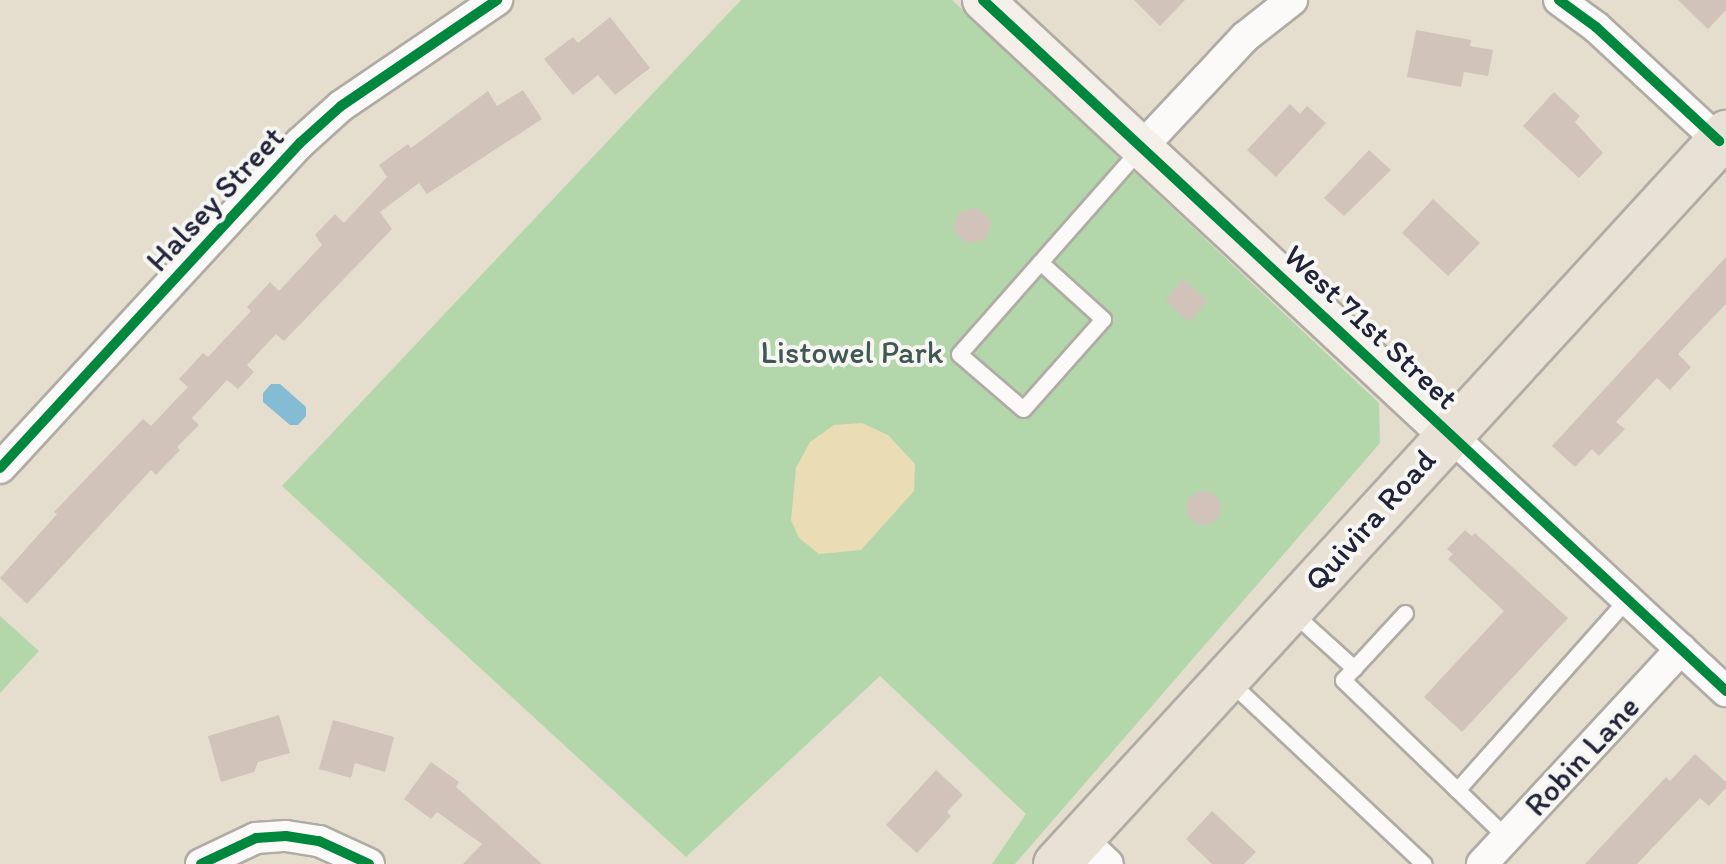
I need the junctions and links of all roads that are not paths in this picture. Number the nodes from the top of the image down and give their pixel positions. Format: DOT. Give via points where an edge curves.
graph roads {
  1 [pos="497,0"];
  2 [pos="983,0"];
  3 [pos="1292,0"];
  4 [pos="1559,0"];
  5 [pos="1722,137"];
  6 [pos="1142,147"];
  7 [pos="1040,262"];
  8 [pos="1449,434"];
  9 [pos="6,449"];
  10 [pos="1628,599"];
  11 [pos="1288,609"];
  12 [pos="1405,613"];
  13 [pos="1681,649"];
  14 [pos="1354,668"];
  15 [pos="1226,678"];
  16 [pos="1726,691"];
  17 [pos="1457,790"];
  18 [pos="1507,838"];
  19 [pos="1081,855"];
  20 [pos="202,864"];
  21 [pos="369,864"];
  22 [pos="1424,864"];
  23 [pos="1482,864"];
  1 -- 9 [label="street, Halsey Street" via="341,106"];
  2 -- 6 [label="street, West 71st Street"];
  3 -- 6 [label="street" via="1246,37"];
  4 -- 5 [label="street"];
  5 -- 8 [label="main road, Quivira Road"];
  6 -- 7 [label="lane"];
  6 -- 8 [label="street, West 71st Street"];
  7 -- 7 [label="lane" via="960,354 1023,409 1103,320"];
  8 -- 10 [label="street, West 71st Street"];
  8 -- 11 [label="main road, Quivira Road"];
  10 -- 13 [label="street, West 71st Street"];
  10 -- 17 [label="lane"];
  11 -- 14 [label="lane"];
  11 -- 15 [label="main road, Quivira Road"];
  12 -- 14 [label="lane"];
  13 -- 16 [label="street, West 71st Street"];
  13 -- 18 [label="street, Robin Lane"];
  14 -- 17 [label="lane" via="1343,680"];
  15 -- 19 [label="main road, Quivira Road"];
  15 -- 22 [label="lane"];
  17 -- 18 [label="lane"];
  18 -- 23 [label="street, Robin Lane"];
  20 -- 21 [label="street" via="256,838 320,841"];
}
